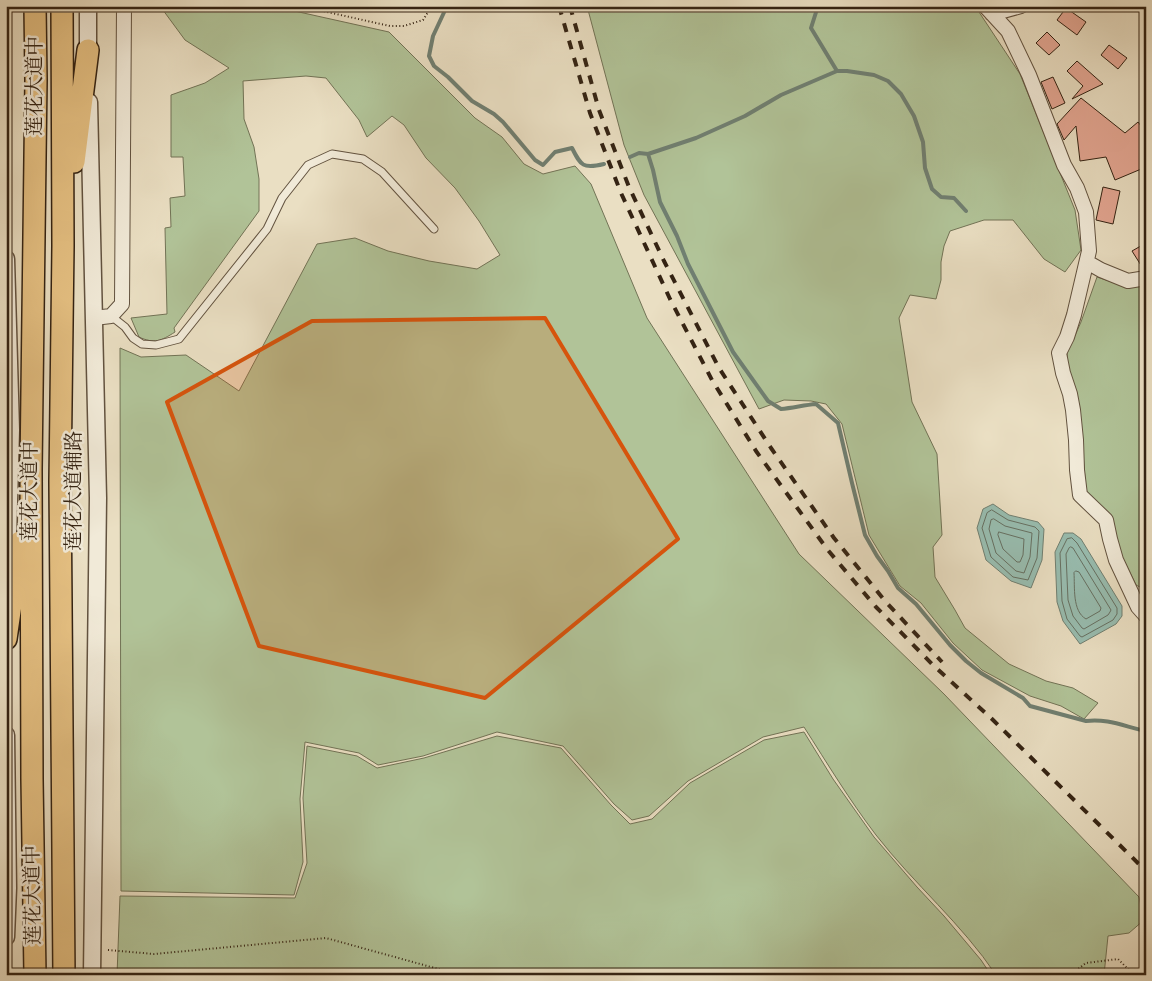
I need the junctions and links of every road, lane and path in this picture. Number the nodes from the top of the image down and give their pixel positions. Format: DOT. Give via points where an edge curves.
graph roads {
  1 [pos="35,6"];
  2 [pos="62,6"];
  3 [pos="88,6"];
  4 [pos="124,6"];
  5 [pos="300,6"];
  6 [pos="432,6"];
  7 [pos="1021,6"];
  8 [pos="988,10"];
  9 [pos="88,50"];
  10 [pos="434,229"];
  11 [pos="64,246"];
  12 [pos="6,259"];
  13 [pos="1087,262"];
  14 [pos="1146,278"];
  15 [pos="111,316"];
  16 [pos="94,318"];
  17 [pos="31,470"];
  18 [pos="6,609"];
  19 [pos="1146,616"];
  20 [pos="6,639"];
  21 [pos="6,735"];
  22 [pos="32,779"];
  23 [pos="63,821"];
  24 [pos="6,936"];
  25 [pos="93,949"];
  26 [pos="35,975"];
  27 [pos="64,975"];
  28 [pos="92,975"];
  29 [pos="460,975"];
  30 [pos="1070,975"];
  31 [pos="1134,975"];
  1 -- 17 [label="main road, 莲花大道中"];
  2 -- 11 [label="main road, 莲花大道中"];
  3 -- 9 [label="street, 莲花大道辅路"];
  4 -- 15 [label="street" via="122,304"];
  5 -- 6 [label="path" via="390,26 404,26 423,20"];
  7 -- 8 [label="street"];
  8 -- 13 [label="street" via="1008,31 1077,188 1086,212"];
  9 -- 11 [label="main road"];
  9 -- 16 [label="street, 莲花大道辅路"];
  10 -- 15 [label="lane" via="382,172 363,159 332,154 308,165 282,198 267,229 179,339 156,345 142,344"];
  11 -- 23 [label="main road, 莲花大道中" via="60,482"];
  12 -- 18 [label="street" via="11,430"];
  13 -- 14 [label="street" via="1128,281"];
  13 -- 19 [label="street" via="1067,337 1059,353 1073,410 1080,496 1106,520 1116,560 1138,607"];
  15 -- 16 [label="street"];
  16 -- 25 [label="street, 莲花大道辅路" via="98,498"];
  17 -- 20 [label="main road"];
  17 -- 22 [label="main road, 莲花大道中"];
  21 -- 24 [label="street"];
  22 -- 23 [label="main road" via="49,826 58,827"];
  22 -- 26 [label="main road, 莲花大道中"];
  23 -- 27 [label="main road, 莲花大道中"];
  25 -- 28 [label="street, 莲花大道辅路"];
  25 -- 29 [label="path" via="154,954 326,938"];
  30 -- 31 [label="path" via="1086,963 1118,959"];
}
